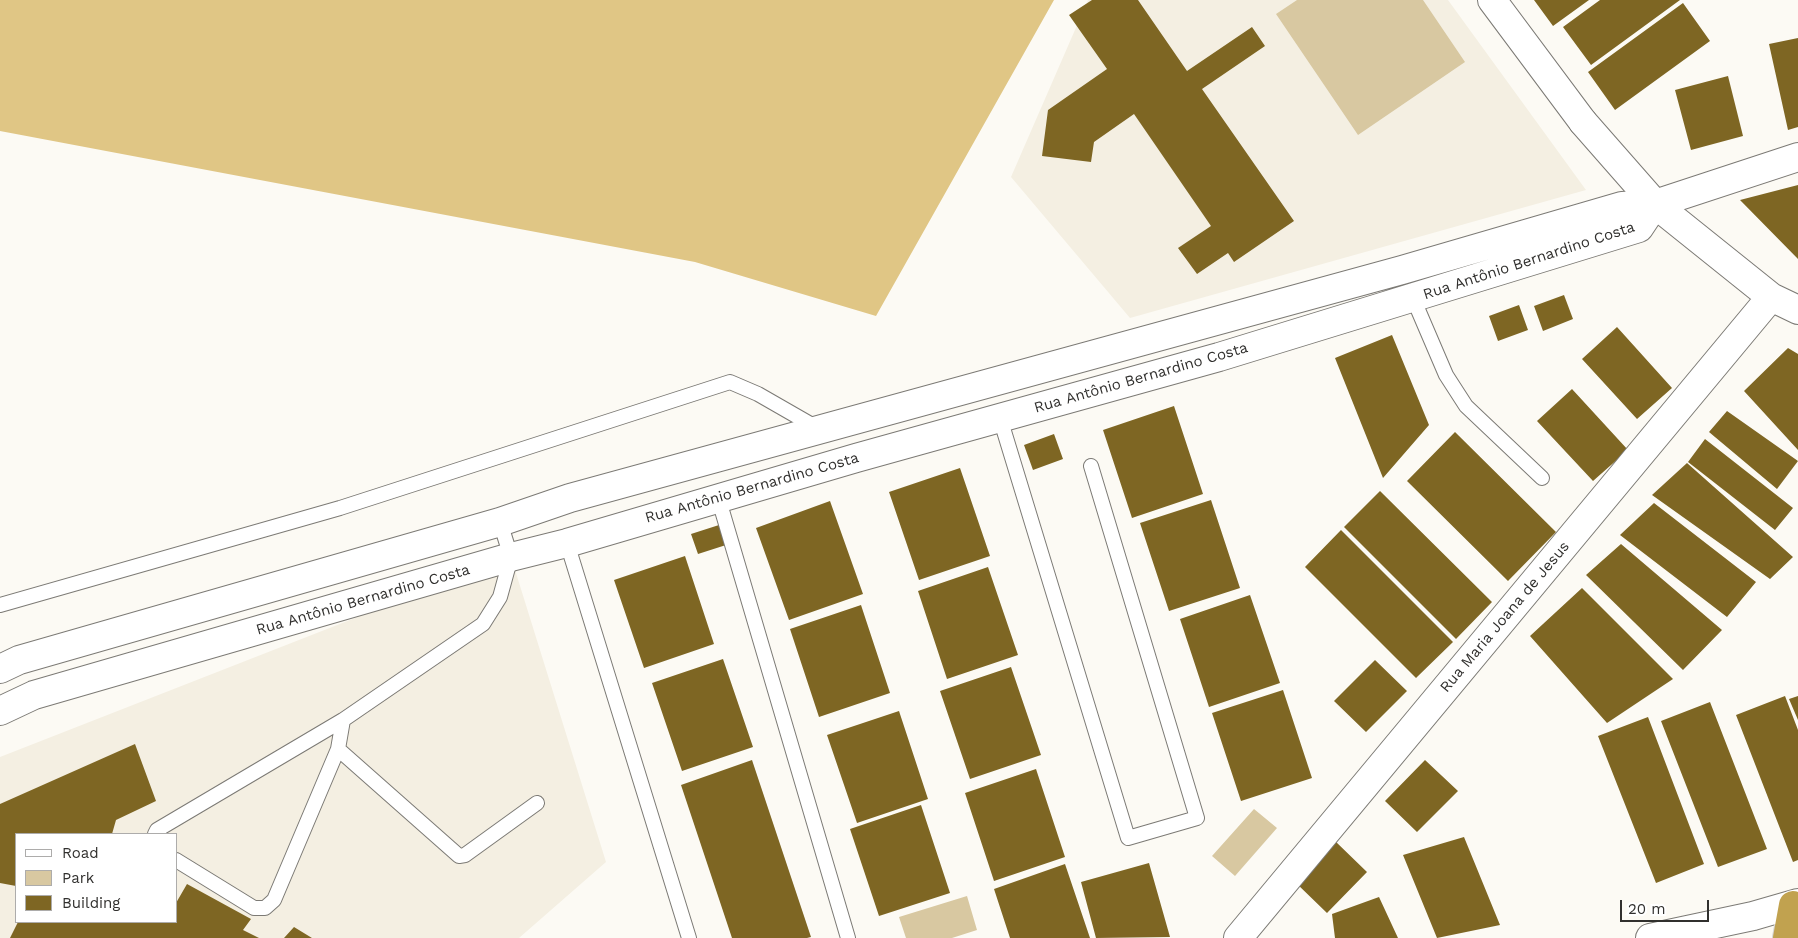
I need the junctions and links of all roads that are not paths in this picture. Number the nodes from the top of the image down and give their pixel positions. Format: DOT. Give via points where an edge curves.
graph roads {
  1 [pos="1492,0"];
  2 [pos="1798,157"];
  3 [pos="1655,204"];
  4 [pos="1771,297"];
  5 [pos="1413,298"];
  6 [pos="1798,310"];
  7 [pos="1234,317"];
  8 [pos="1244,349"];
  9 [pos="1000,418"];
  10 [pos="820,429"];
  11 [pos="1091,466"];
  12 [pos="1542,478"];
  13 [pos="718,497"];
  14 [pos="500,522"];
  15 [pos="567,543"];
  16 [pos="510,557"];
  17 [pos="0,605"];
  18 [pos="0,669"];
  19 [pos="0,711"];
  20 [pos="343,720"];
  21 [pos="338,749"];
  22 [pos="537,803"];
  23 [pos="155,833"];
  24 [pos="178,861"];
  25 [pos="1796,905"];
  26 [pos="690,938"];
  27 [pos="846,938"];
  28 [pos="1238,938"];
  29 [pos="1650,938"];
  30 [pos="1787,938"];
  1 -- 3 [label="street" via="1583,122"];
  2 -- 3 [label="street"];
  3 -- 4 [label="street"];
  3 -- 5 [label="street, Rua Antônio Bernardino Costa" via="1639,228"];
  3 -- 7 [label="street, Rua Antônio Bernardino Costa" via="1622,206"];
  4 -- 6 [label="street"];
  4 -- 28 [label="street, Rua Maria Joana de Jesus"];
  5 -- 8 [label="street, Rua Antônio Bernardino Costa"];
  5 -- 12 [label="lane" via="1446,375 1466,406"];
  7 -- 8 [label="street"];
  7 -- 10 [label="street, Rua Antônio Bernardino Costa"];
  8 -- 9 [label="street, Rua Antônio Bernardino Costa"];
  9 -- 11 [label="lane" via="1128,838 1197,818"];
  9 -- 13 [label="street, Rua Antônio Bernardino Costa"];
  10 -- 14 [label="street, Rua Antônio Bernardino Costa" via="570,498"];
  10 -- 17 [label="lane" via="730,382 340,508"];
  13 -- 15 [label="street, Rua Antônio Bernardino Costa"];
  13 -- 27 [label="lane"];
  14 -- 16 [label="lane"];
  14 -- 18 [label="street, Rua Antônio Bernardino Costa" via="19,660"];
  15 -- 16 [label="street, Rua Antônio Bernardino Costa"];
  15 -- 26 [label="lane"];
  16 -- 19 [label="street, Rua Antônio Bernardino Costa" via="34,695"];
  16 -- 20 [label="lane" via="500,597 483,624"];
  20 -- 21 [label="lane"];
  20 -- 23 [label="lane"];
  21 -- 22 [label="lane" via="459,856 465,855"];
  21 -- 24 [label="lane" via="274,900 265,908 254,908"];
  25 -- 29 [label="street"];
  25 -- 30 [label="highway"];
}
